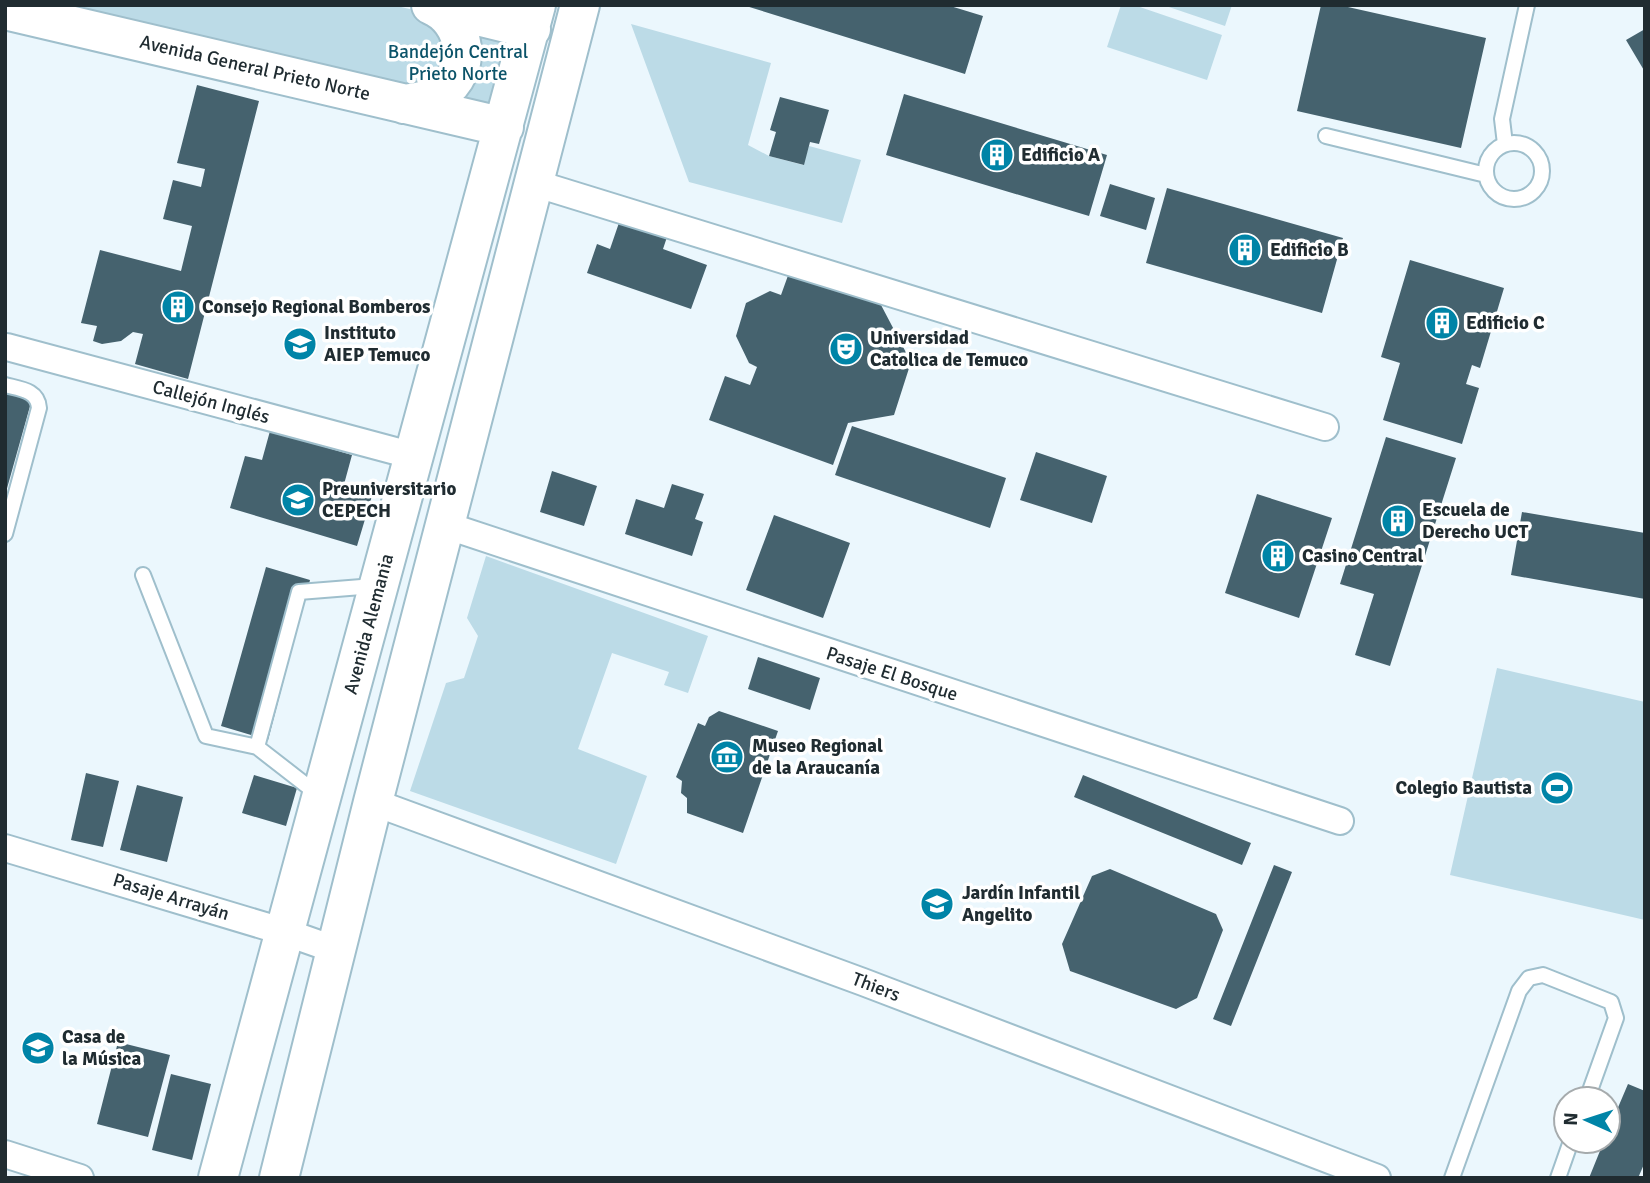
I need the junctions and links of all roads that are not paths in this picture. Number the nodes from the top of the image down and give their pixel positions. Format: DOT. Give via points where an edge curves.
graph roads {
  1 [pos="432,5"];
  2 [pos="580,5"];
  3 [pos="1527,5"];
  4 [pos="5,10"];
  5 [pos="534,17"];
  6 [pos="556,96"];
  7 [pos="404,104"];
  8 [pos="504,127"];
  9 [pos="1326,136"];
  10 [pos="1505,144"];
  11 [pos="1486,175"];
  12 [pos="534,183"];
  13 [pos="7,347"];
  14 [pos="5,385"];
  15 [pos="1325,427"];
  16 [pos="414,456"];
  17 [pos="445,525"];
  18 [pos="5,534"];
  19 [pos="143,575"];
  20 [pos="379,586"];
  21 [pos="257,747"];
  22 [pos="335,750"];
  23 [pos="322,798"];
  24 [pos="373,802"];
  25 [pos="1340,821"];
  26 [pos="5,848"];
  27 [pos="285,932"];
  28 [pos="337,950"];
  29 [pos="1592,1085"];
  30 [pos="5,1154"];
  31 [pos="1566,1155"];
  32 [pos="80,1178"];
  33 [pos="218,1178"];
  34 [pos="279,1178"];
  35 [pos="1377,1178"];
  36 [pos="1452,1178"];
  37 [pos="1558,1178"];
  1 -- 5 [label="main road"];
  1 -- 7 [label="main road" via="445,13 460,33 463,58 459,72 443,92"];
  2 -- 6 [label="main road"];
  3 -- 10 [label="lane" via="1502,119"];
  4 -- 7 [label="main road, Avenida General Prieto Norte"];
  5 -- 6 [label="main road" via="556,67"];
  5 -- 8 [label="main road, Avenida Alemania"];
  6 -- 12 [label="main road"];
  7 -- 8 [label="main road, Avenida General Prieto Norte"];
  8 -- 16 [label="main road, Avenida Alemania"];
  9 -- 11 [label="lane"];
  10 -- 11 [label="lane" via="1492,153"];
  10 -- 11 [label="lane" via="1521,143 1539,156 1543,166 1537,188 1519,199 1507,198 1497,194"];
  12 -- 15 [label="street"];
  12 -- 17 [label="main road"];
  13 -- 16 [label="street, Callejón Inglés"];
  14 -- 18 [label="lane" via="35,394 39,408"];
  16 -- 20 [label="main road, Avenida Alemania"];
  17 -- 24 [label="main road"];
  17 -- 25 [label="street, Pasaje El Bosque"];
  19 -- 21 [label="lane" via="206,736"];
  20 -- 21 [label="lane" via="299,592"];
  20 -- 22 [label="main road, Avenida Alemania"];
  21 -- 23 [label="lane"];
  22 -- 23 [label="main road, Avenida Alemania"];
  22 -- 24 [label="main road" via="347,784 358,798"];
  23 -- 27 [label="main road, Avenida Alemania"];
  24 -- 28 [label="main road"];
  24 -- 35 [label="street, Thiers"];
  26 -- 27 [label="street, Pasaje Arrayán"];
  27 -- 28 [label="street, Pasaje Arrayán"];
  27 -- 33 [label="main road, Avenida Alemania"];
  28 -- 34 [label="main road"];
  29 -- 36 [label="lane" via="1616,1018 1611,1002 1543,975 1529,978 1519,991"];
  30 -- 32 [label="street"];
  31 -- 37 [label="lane"];
}
